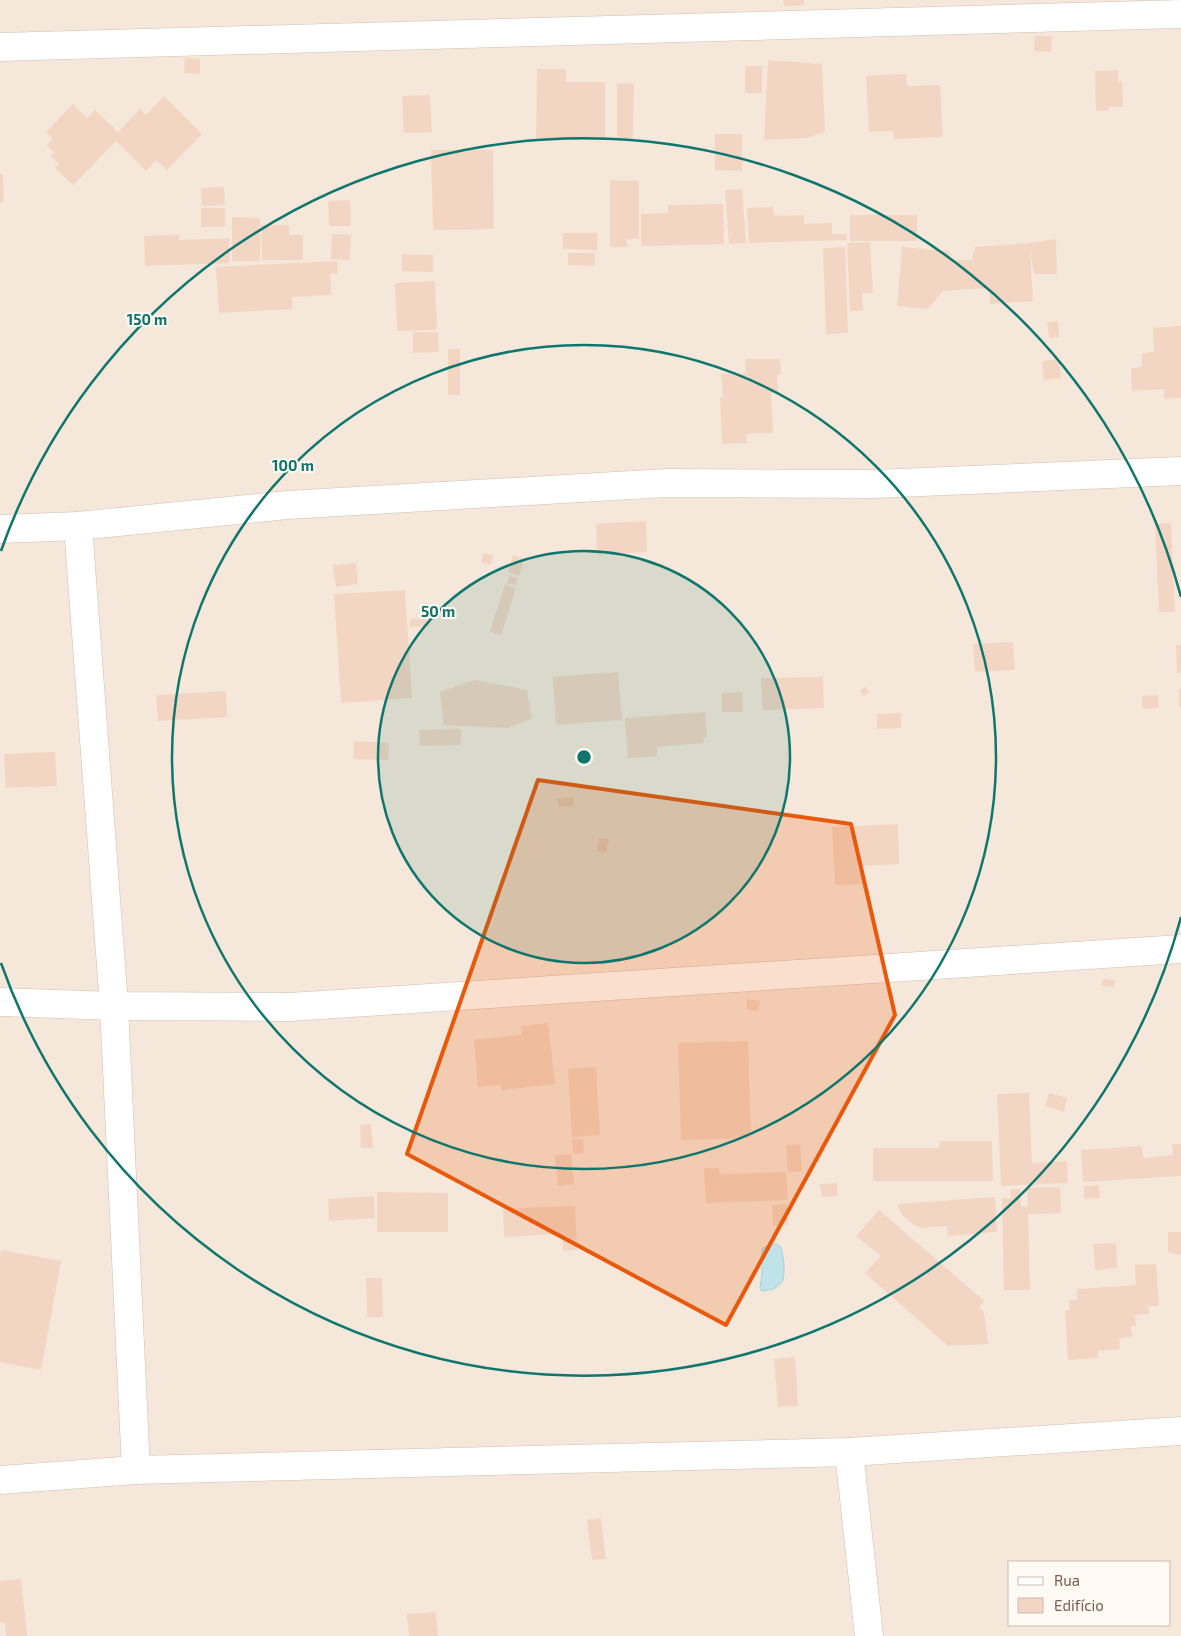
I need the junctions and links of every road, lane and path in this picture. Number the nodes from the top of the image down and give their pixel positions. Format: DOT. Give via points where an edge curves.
graph roads {
  1 [pos="1181,14"];
  2 [pos="0,47"];
  3 [pos="1181,471"];
  4 [pos="78,526"];
  5 [pos="0,529"];
  6 [pos="1181,949"];
  7 [pos="0,1002"];
  8 [pos="114,1006"];
  9 [pos="1181,1431"];
  10 [pos="849,1452"];
  11 [pos="136,1470"];
  12 [pos="0,1480"];
  13 [pos="869,1636"];
  1 -- 2 [label="street"];
  3 -- 4 [label="street" via="874,484 667,483 287,505"];
  4 -- 5 [label="street"];
  4 -- 8 [label="street"];
  6 -- 8 [label="street" via="300,1006"];
  7 -- 8 [label="street"];
  8 -- 11 [label="street"];
  9 -- 10 [label="street"];
  10 -- 11 [label="street"];
  10 -- 13 [label="street"];
  11 -- 12 [label="street"];
}
